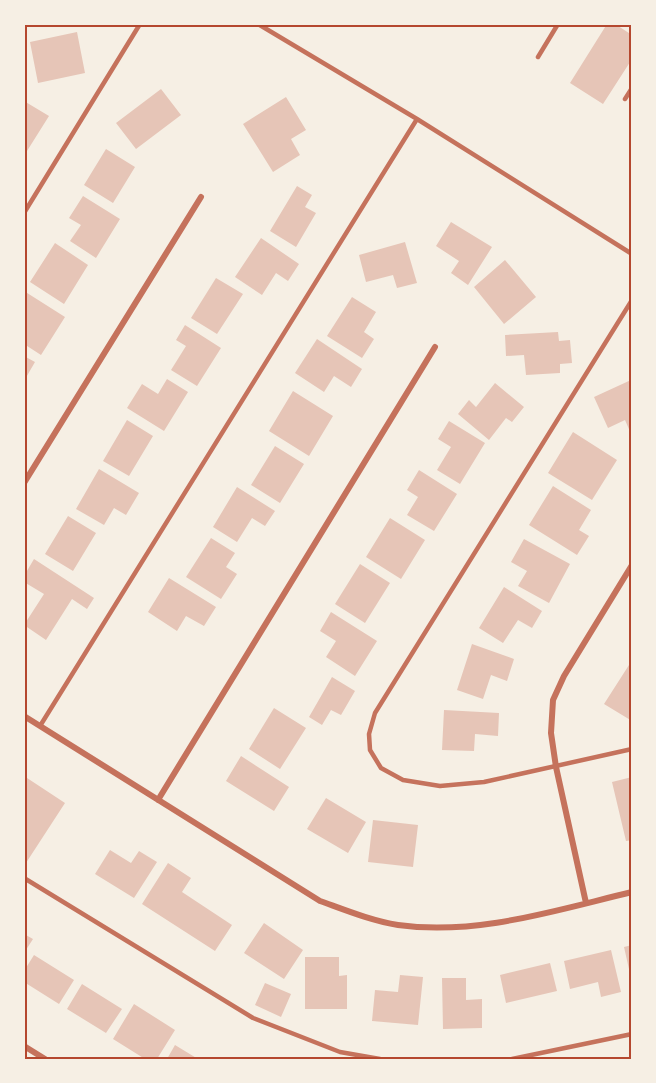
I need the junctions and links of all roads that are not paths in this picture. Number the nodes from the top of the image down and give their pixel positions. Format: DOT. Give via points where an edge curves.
graph roads {
  1 [pos="140,24"];
  2 [pos="258,24"];
  3 [pos="558,24"];
  4 [pos="538,57"];
  5 [pos="632,88"];
  6 [pos="625,99"];
  7 [pos="417,119"];
  8 [pos="201,197"];
  9 [pos="24,213"];
  10 [pos="632,254"];
  11 [pos="632,300"];
  12 [pos="435,347"];
  13 [pos="24,483"];
  14 [pos="632,566"];
  15 [pos="24,716"];
  16 [pos="40,726"];
  17 [pos="632,749"];
  18 [pos="556,767"];
  19 [pos="158,800"];
  20 [pos="24,878"];
  21 [pos="632,892"];
  22 [pos="586,903"];
  23 [pos="632,1034"];
  24 [pos="24,1046"];
  25 [pos="45,1059"];
  26 [pos="380,1059"];
  27 [pos="512,1059"];
  1 -- 9 [label="lane"];
  2 -- 7 [label="lane"];
  3 -- 4 [label="lane"];
  5 -- 6 [label="lane"];
  7 -- 10 [label="lane"];
  7 -- 16 [label="lane"];
  8 -- 13 [label="street"];
  11 -- 18 [label="lane" via="375,712 369,734 370,750 381,768 403,780 440,786 484,782"];
  12 -- 19 [label="street"];
  14 -- 18 [label="street" via="553,700 551,733"];
  15 -- 16 [label="street"];
  16 -- 19 [label="street"];
  17 -- 18 [label="lane"];
  18 -- 22 [label="street"];
  19 -- 22 [label="street" via="320,901 398,925 478,925"];
  20 -- 26 [label="lane" via="253,1018 340,1052"];
  21 -- 22 [label="street"];
  23 -- 27 [label="lane"];
  24 -- 25 [label="street"];
}
